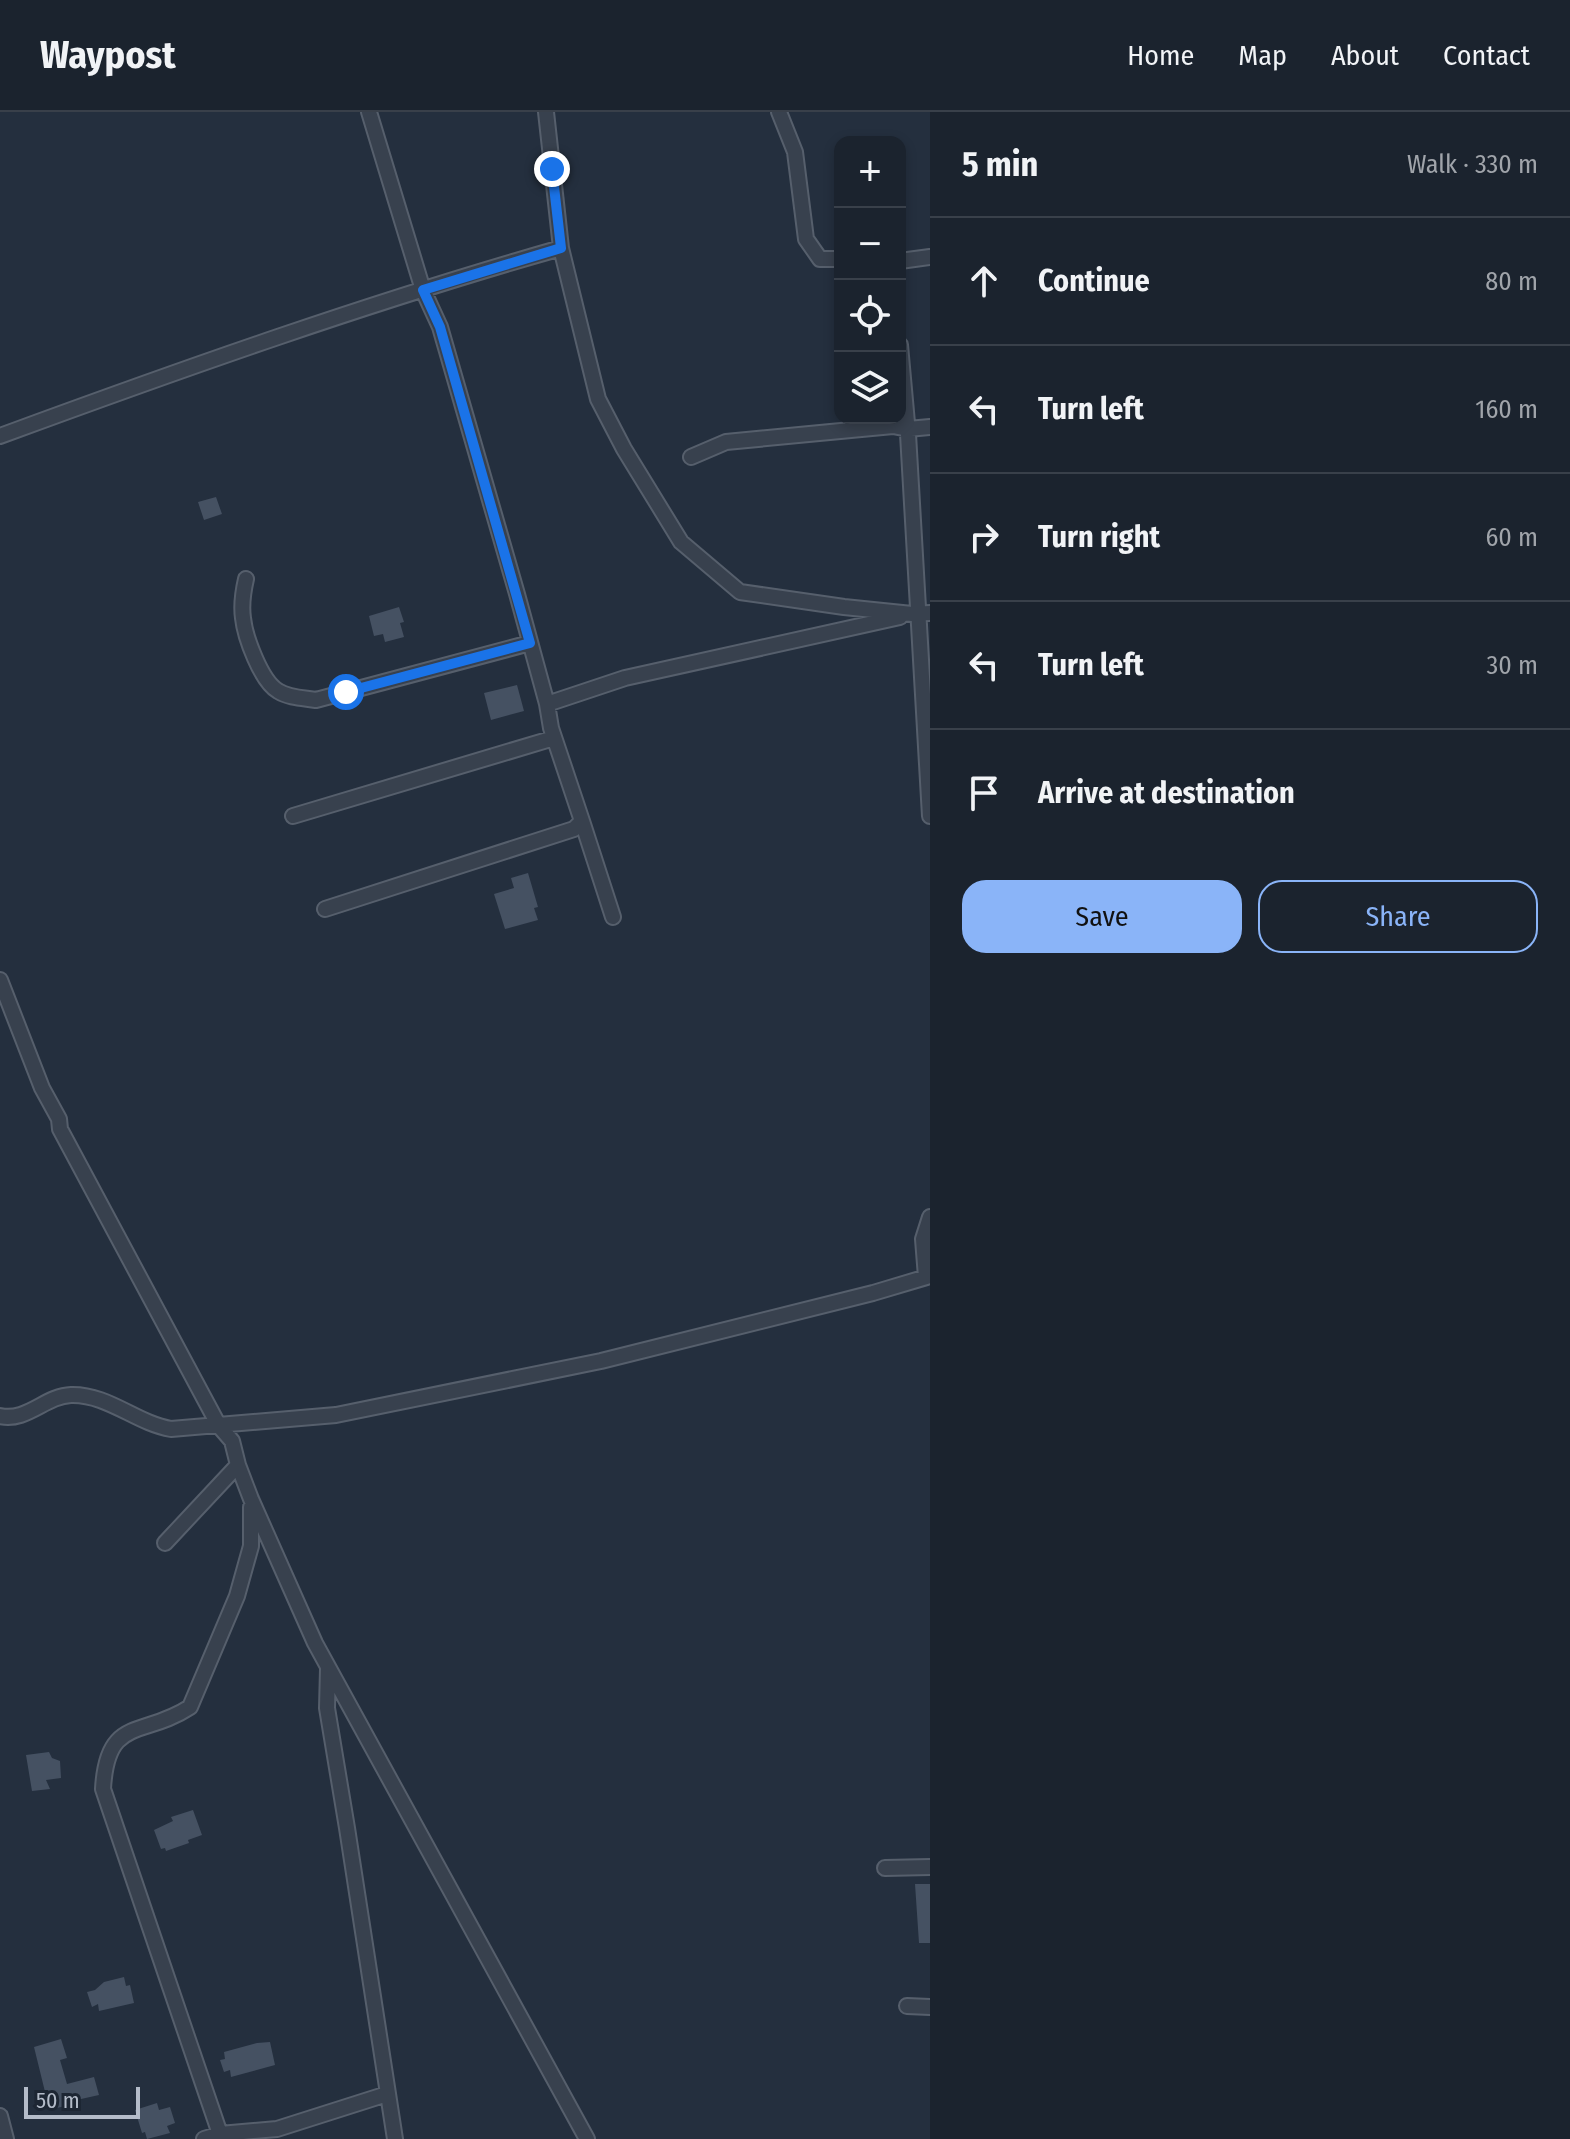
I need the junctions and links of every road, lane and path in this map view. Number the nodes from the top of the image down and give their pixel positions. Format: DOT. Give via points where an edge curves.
graph roads {
  1 [pos="369,112"];
  2 [pos="546,112"];
  3 [pos="779,112"];
  4 [pos="561,248"];
  5 [pos="930,257"];
  6 [pos="834,259"];
  7 [pos="906,260"];
  8 [pos="423,290"];
  9 [pos="901,352"];
  10 [pos="930,427"];
  11 [pos="908,429"];
  12 [pos="0,436"];
  13 [pos="691,457"];
  14 [pos="246,579"];
  15 [pos="920,614"];
  16 [pos="530,643"];
  17 [pos="547,704"];
  18 [pos="554,738"];
  19 [pos="929,793"];
  20 [pos="293,816"];
  21 [pos="930,816"];
  22 [pos="582,821"];
  23 [pos="325,909"];
  24 [pos="613,917"];
  25 [pos="0,980"];
  26 [pos="930,1217"];
  27 [pos="928,1276"];
  28 [pos="0,1416"];
  29 [pos="219,1426"];
  30 [pos="238,1465"];
  31 [pos="251,1499"];
  32 [pos="165,1543"];
  33 [pos="328,1667"];
  34 [pos="930,1867"];
  35 [pos="885,1868"];
  36 [pos="907,2006"];
  37 [pos="930,2007"];
  38 [pos="387,2094"];
  39 [pos="0,2116"];
  40 [pos="220,2134"];
  41 [pos="6,2139"];
  42 [pos="204,2139"];
  43 [pos="395,2139"];
  44 [pos="587,2139"];
  1 -- 8 [label="street"];
  2 -- 4 [label="street"];
  3 -- 6 [label="street" via="795,152 806,239 820,259"];
  4 -- 8 [label="street"];
  4 -- 15 [label="street" via="598,399 681,542 740,592"];
  5 -- 7 [label="street"];
  8 -- 12 [label="street" via="210,359"];
  8 -- 16 [label="street" via="440,327"];
  9 -- 11 [label="street"];
  10 -- 11 [label="street"];
  11 -- 13 [label="street" via="893,426 726,442"];
  11 -- 15 [label="street"];
  14 -- 16 [label="street" via="243,620 260,671 284,694 316,700"];
  15 -- 17 [label="street" via="625,678"];
  15 -- 19 [label="street"];
  16 -- 17 [label="street"];
  17 -- 18 [label="street"];
  18 -- 20 [label="street"];
  18 -- 22 [label="street"];
  19 -- 21 [label="street"];
  22 -- 23 [label="street" via="574,829"];
  22 -- 24 [label="street"];
  25 -- 29 [label="street" via="60,1129"];
  26 -- 27 [label="street" via="923,1239"];
  27 -- 29 [label="street" via="601,1361 336,1415"];
  28 -- 29 [label="street" via="14,1417 71,1395 109,1403 157,1427"];
  29 -- 30 [label="street" via="232,1441"];
  30 -- 31 [label="street"];
  30 -- 32 [label="street"];
  31 -- 33 [label="street"];
  31 -- 40 [label="street" via="251,1546 237,1596 190,1707 130,1731 113,1746 104,1767 103,1789"];
  33 -- 38 [label="street" via="327,1708"];
  33 -- 44 [label="street"];
  34 -- 35 [label="street"];
  36 -- 37 [label="street"];
  38 -- 40 [label="street" via="277,2129"];
  38 -- 43 [label="street"];
  39 -- 41 [label="street"];
  40 -- 42 [label="street"];
}
